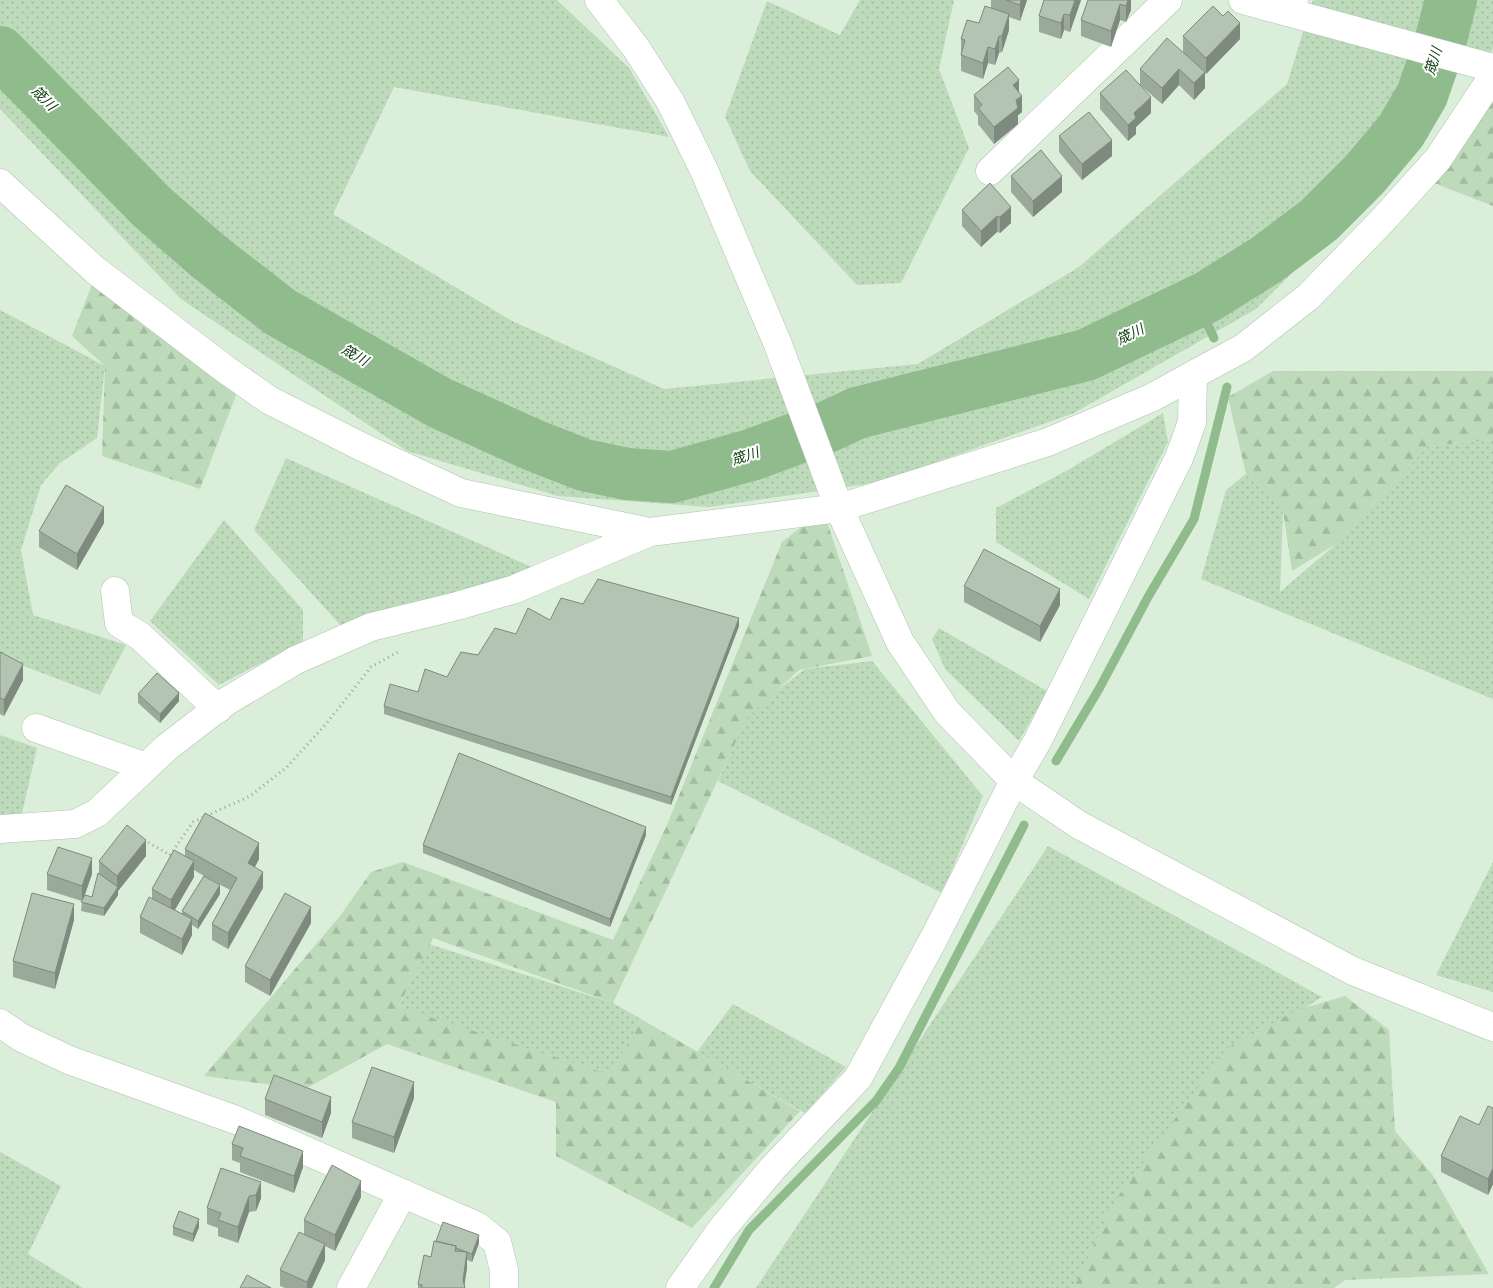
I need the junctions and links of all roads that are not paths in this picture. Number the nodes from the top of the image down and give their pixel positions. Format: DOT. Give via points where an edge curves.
graph roads {
  1 [pos="599,0"];
  2 [pos="1168,0"];
  3 [pos="1243,0"];
  4 [pos="1295,9"];
  5 [pos="1488,69"];
  6 [pos="990,171"];
  7 [pos="0,183"];
  8 [pos="1193,375"];
  9 [pos="839,508"];
  10 [pos="650,532"];
  11 [pos="115,591"];
  12 [pos="218,709"];
  13 [pos="36,728"];
  14 [pos="146,767"];
  15 [pos="1014,780"];
  16 [pos="0,829"];
  17 [pos="0,1022"];
  18 [pos="1493,1027"];
  19 [pos="403,1193"];
  20 [pos="350,1288"];
  21 [pos="504,1288"];
  22 [pos="680,1288"];
  1 -- 9 [label="street" via="636,48 670,101 704,170 778,342"];
  2 -- 6 [label="street"];
  3 -- 4 [label="street"];
  4 -- 5 [label="street"];
  5 -- 8 [label="street" via="1438,160 1382,221 1308,297 1243,348"];
  7 -- 10 [label="street" via="95,270 269,400 461,493"];
  8 -- 9 [label="street" via="1048,442"];
  8 -- 15 [label="street" via="1192,422 1179,458 1037,742"];
  9 -- 10 [label="street"];
  9 -- 15 [label="street" via="900,642 947,712"];
  10 -- 12 [label="street" via="515,588 371,627 296,660"];
  11 -- 12 [label="street" via="119,623 140,636"];
  12 -- 14 [label="street"];
  13 -- 14 [label="street"];
  14 -- 16 [label="street" via="97,813 75,824"];
  15 -- 18 [label="street" via="1079,825 1353,972"];
  15 -- 22 [label="street" via="858,1078 772,1169 721,1230"];
  17 -- 19 [label="street" via="22,1038 69,1060 236,1120"];
  19 -- 20 [label="street"];
  19 -- 21 [label="street" via="477,1226 497,1242 504,1270"];
}
